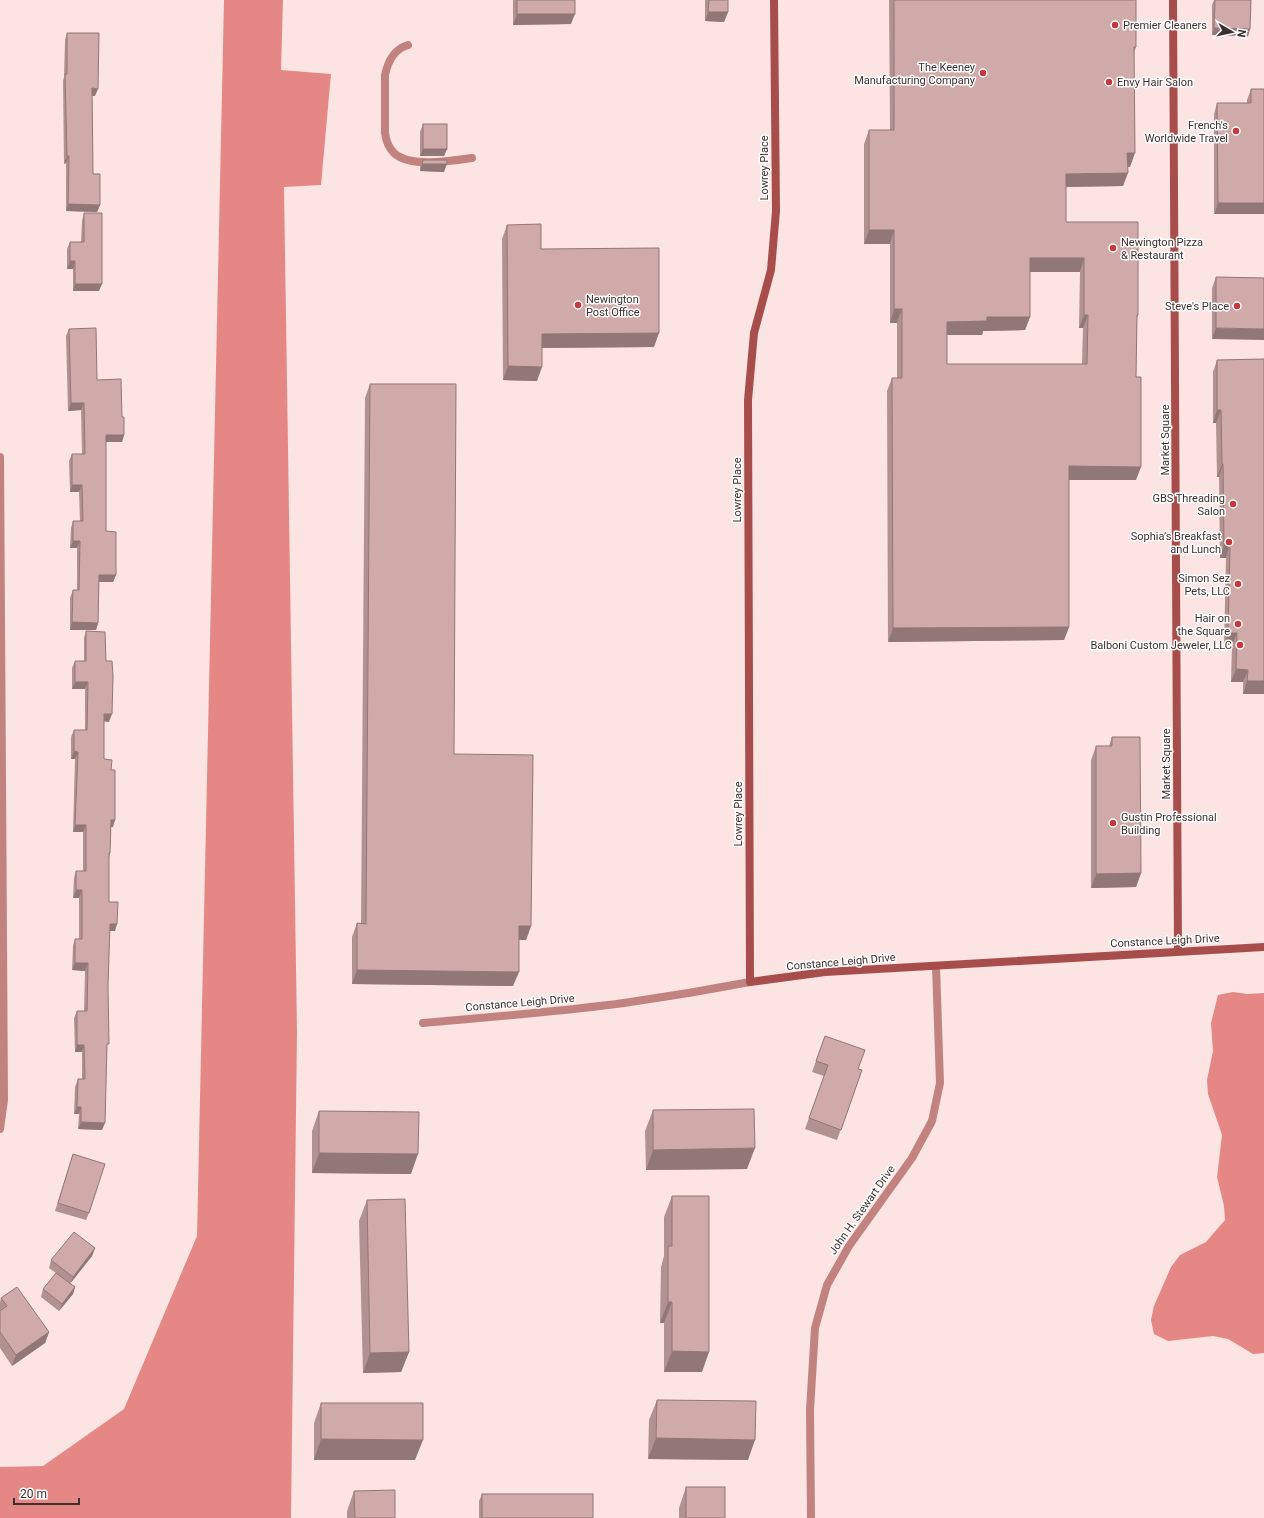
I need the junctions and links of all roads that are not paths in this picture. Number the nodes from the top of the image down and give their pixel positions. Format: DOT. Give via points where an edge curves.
graph roads {
  1 [pos="774,0"];
  2 [pos="1173,0"];
  3 [pos="408,45"];
  4 [pos="472,158"];
  5 [pos="0,457"];
  6 [pos="1264,947"];
  7 [pos="1178,951"];
  8 [pos="936,966"];
  9 [pos="750,982"];
  10 [pos="422,1023"];
  11 [pos="0,1129"];
  12 [pos="811,1518"];
  1 -- 9 [label="street, Lowrey Place" via="776,211 770,270 754,333 748,400"];
  2 -- 7 [label="street, Market Square"];
  3 -- 4 [label="street" via="402,46 394,53 385,75 385,133 390,148 404,159 419,162"];
  5 -- 11 [label="street" via="4,1092"];
  6 -- 7 [label="street, Constance Leigh Drive"];
  7 -- 8 [label="street, Constance Leigh Drive"];
  8 -- 9 [label="street, Constance Leigh Drive" via="824,972"];
  8 -- 12 [label="street, John H. Stewart Drive" via="940,1083 932,1121 912,1158 849,1246 827,1285 815,1328 810,1410"];
  9 -- 10 [label="street, Constance Leigh Drive" via="624,1003"];
}
